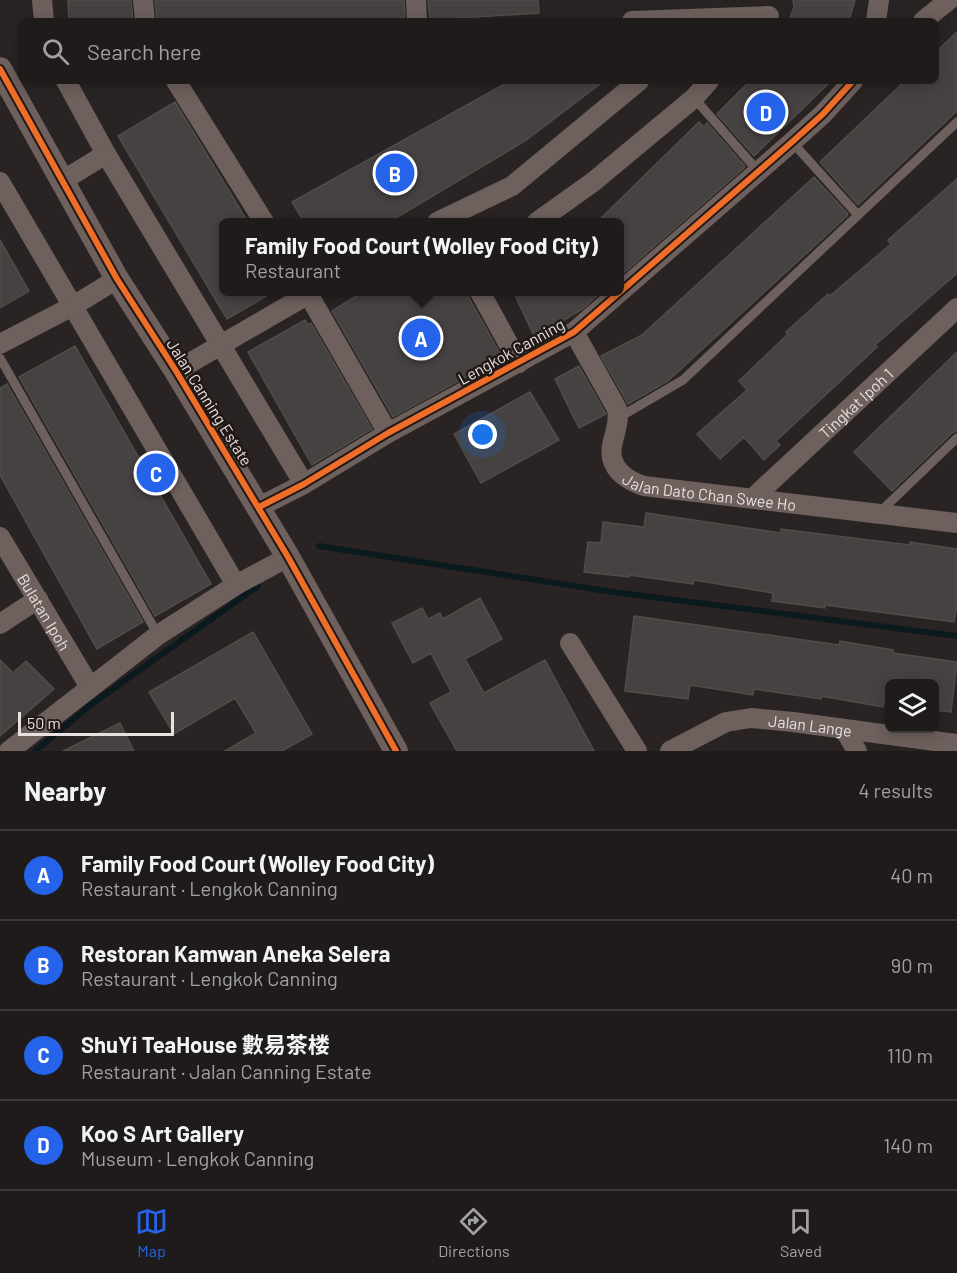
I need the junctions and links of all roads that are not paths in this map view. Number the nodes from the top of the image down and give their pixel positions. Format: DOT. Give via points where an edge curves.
graph roads {
  1 [pos="42,0"];
  2 [pos="143,0"];
  3 [pos="416,0"];
  4 [pos="879,0"];
  5 [pos="949,0"];
  6 [pos="715,12"];
  7 [pos="767,12"];
  8 [pos="44,18"];
  9 [pos="145,18"];
  10 [pos="417,18"];
  11 [pos="660,18"];
  12 [pos="876,18"];
  13 [pos="927,18"];
  14 [pos="0,69"];
  15 [pos="73,84"];
  16 [pos="178,84"];
  17 [pos="635,84"];
  18 [pos="706,84"];
  19 [pos="850,84"];
  20 [pos="694,98"];
  21 [pos="957,122"];
  22 [pos="792,142"];
  23 [pos="106,154"];
  24 [pos="758,171"];
  25 [pos="62,181"];
  26 [pos="0,182"];
  27 [pos="858,215"];
  28 [pos="262,218"];
  29 [pos="446,218"];
  30 [pos="543,218"];
  31 [pos="117,279"];
  32 [pos="624,288"];
  33 [pos="302,296"];
  34 [pos="311,296"];
  35 [pos="483,296"];
  36 [pos="615,296"];
  37 [pos="73,306"];
  38 [pos="957,308"];
  39 [pos="574,332"];
  40 [pos="0,344"];
  41 [pos="222,345"];
  42 [pos="0,358"];
  43 [pos="519,363"];
  44 [pos="176,371"];
  45 [pos="618,418"];
  46 [pos="388,433"];
  47 [pos="957,438"];
  48 [pos="304,484"];
  49 [pos="753,498"];
  50 [pos="259,507"];
  51 [pos="878,514"];
  52 [pos="957,523"];
  53 [pos="0,537"];
  54 [pos="288,557"];
  55 [pos="236,585"];
  56 [pos="38,599"];
  57 [pos="0,624"];
  58 [pos="158,635"];
  59 [pos="570,643"];
  60 [pos="90,687"];
  61 [pos="844,729"];
  62 [pos="957,744"];
  63 [pos="9,751"];
  64 [pos="396,751"];
  65 [pos="637,751"];
  66 [pos="670,751"];
  67 [pos="857,751"];
  1 -- 8 [label="street"];
  2 -- 9 [label="street"];
  3 -- 10 [label="street"];
  4 -- 12 [label="street"];
  5 -- 13 [label="street"];
  6 -- 7 [label="street"];
  6 -- 11 [label="street"];
  14 -- 25 [label="street, Jalan Canning Estate"];
  15 -- 23 [label="street"];
  16 -- 28 [label="street"];
  17 -- 29 [label="street" via="512,186"];
  18 -- 20 [label="street"];
  19 -- 22 [label="street, Lengkok Canning"];
  20 -- 24 [label="lane"];
  20 -- 30 [label="street" via="593,182"];
  21 -- 27 [label="lane"];
  22 -- 24 [label="street, Lengkok Canning"];
  22 -- 27 [label="lane"];
  23 -- 25 [label="street"];
  23 -- 41 [label="street"];
  24 -- 32 [label="street, Lengkok Canning"];
  25 -- 31 [label="street, Jalan Canning Estate"];
  26 -- 37 [label="street"];
  27 -- 45 [label="lane" via="683,380"];
  31 -- 37 [label="street"];
  31 -- 44 [label="street, Jalan Canning Estate"];
  33 -- 41 [label="street"];
  34 -- 46 [label="street"];
  35 -- 43 [label="street"];
  36 -- 39 [label="street, Lengkok Canning"];
  37 -- 40 [label="street"];
  37 -- 55 [label="street"];
  38 -- 49 [label="street, Tingkat Ipoh 1"];
  39 -- 43 [label="street, Lengkok Canning"];
  39 -- 45 [label="street" via="617,409"];
  41 -- 44 [label="street"];
  41 -- 48 [label="street"];
  42 -- 58 [label="lane"];
  43 -- 46 [label="street, Lengkok Canning"];
  44 -- 50 [label="street, Jalan Canning Estate"];
  45 -- 49 [label="street, Jalan Dato Chan Swee Ho" via="611,449 614,465 633,483"];
  46 -- 48 [label="street, Lengkok Canning"];
  47 -- 51 [label="lane"];
  48 -- 50 [label="street, Lengkok Canning"];
  49 -- 51 [label="street, Jalan Dato Chan Swee Ho"];
  50 -- 54 [label="street, Jalan Canning Estate"];
  51 -- 52 [label="street, Jalan Dato Chan Swee Ho"];
  53 -- 56 [label="street, Bulatan Ipoh"];
  54 -- 55 [label="street"];
  54 -- 64 [label="street, Jalan Canning Estate"];
  55 -- 58 [label="street"];
  56 -- 57 [label="street"];
  56 -- 60 [label="street, Bulatan Ipoh"];
  58 -- 60 [label="street"];
  59 -- 65 [label="street"];
  60 -- 63 [label="street"];
  61 -- 62 [label="street, Jalan Lange"];
  61 -- 66 [label="street, Jalan Lange" via="752,718 726,722"];
  61 -- 67 [label="street"];
}
